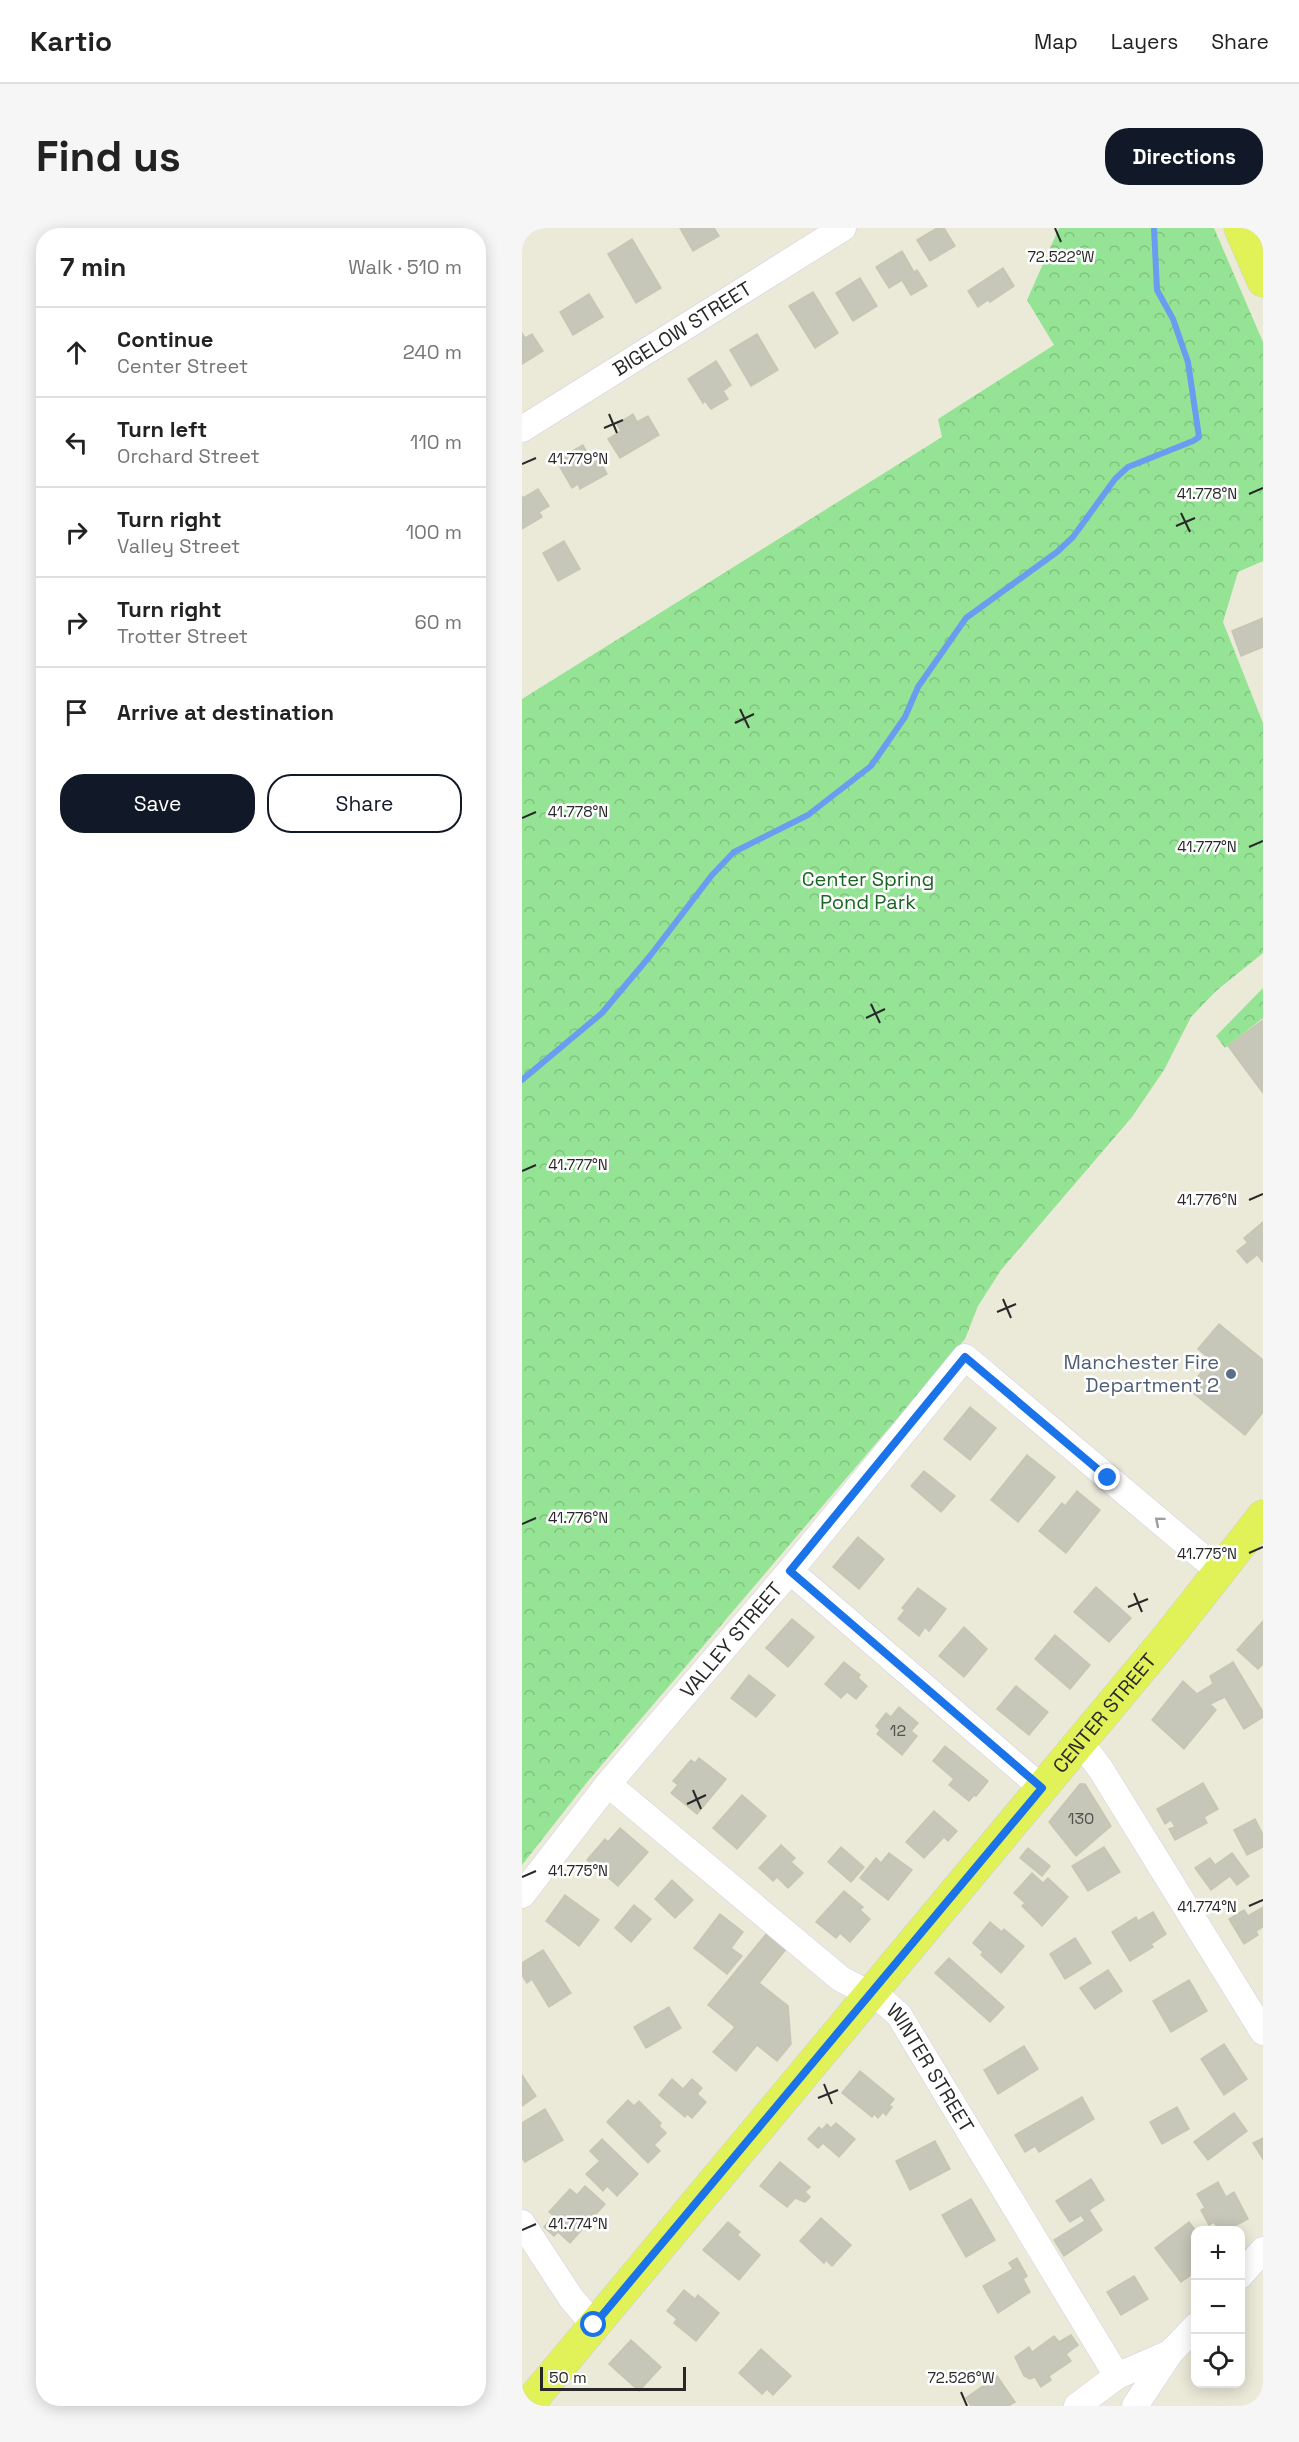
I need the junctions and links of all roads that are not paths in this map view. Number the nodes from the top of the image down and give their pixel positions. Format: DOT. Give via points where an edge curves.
graph roads {
  1 [pos="843,228"];
  2 [pos="1240,228"];
  3 [pos="1263,281"];
  4 [pos="522,429"];
  5 [pos="1263,1516"];
  6 [pos="790,1571"];
  7 [pos="1220,1572"];
  8 [pos="1080,1742"];
  9 [pos="608,1784"];
  10 [pos="1042,1788"];
  11 [pos="522,1895"];
  12 [pos="870,1994"];
  13 [pos="1263,2032"];
  14 [pos="522,2223"];
  15 [pos="1263,2250"];
  16 [pos="1245,2270"];
  17 [pos="594,2325"];
  18 [pos="1191,2331"];
  19 [pos="1170,2353"];
  20 [pos="1117,2376"];
  21 [pos="526,2406"];
  22 [pos="1077,2406"];
  23 [pos="1135,2406"];
  1 -- 4 [label="street, BIGELOW STREET"];
  2 -- 3 [label="main road"];
  5 -- 7 [label="main road, CENTER STREET"];
  7 -- 6 [label="street, VALLEY STREET, one-way" via="965,1357"];
  6 -- 9 [label="street, VALLEY STREET"];
  6 -- 10 [label="street"];
  7 -- 8 [label="main road, CENTER STREET"];
  8 -- 10 [label="main road, CENTER STREET"];
  8 -- 13 [label="street" via="1106,1777"];
  9 -- 11 [label="street, VALLEY STREET"];
  9 -- 12 [label="street, WINTER STREET" via="841,1979"];
  10 -- 12 [label="main road, CENTER STREET"];
  12 -- 17 [label="main road, CENTER STREET"];
  12 -- 20 [label="street, WINTER STREET" via="899,2015"];
  14 -- 17 [label="street" via="571,2298"];
  15 -- 16 [label="street"];
  17 -- 21 [label="main road, CENTER STREET"];
  18 -- 19 [label="street"];
  19 -- 20 [label="street"];
  19 -- 23 [label="street"];
  20 -- 22 [label="street"];
}
